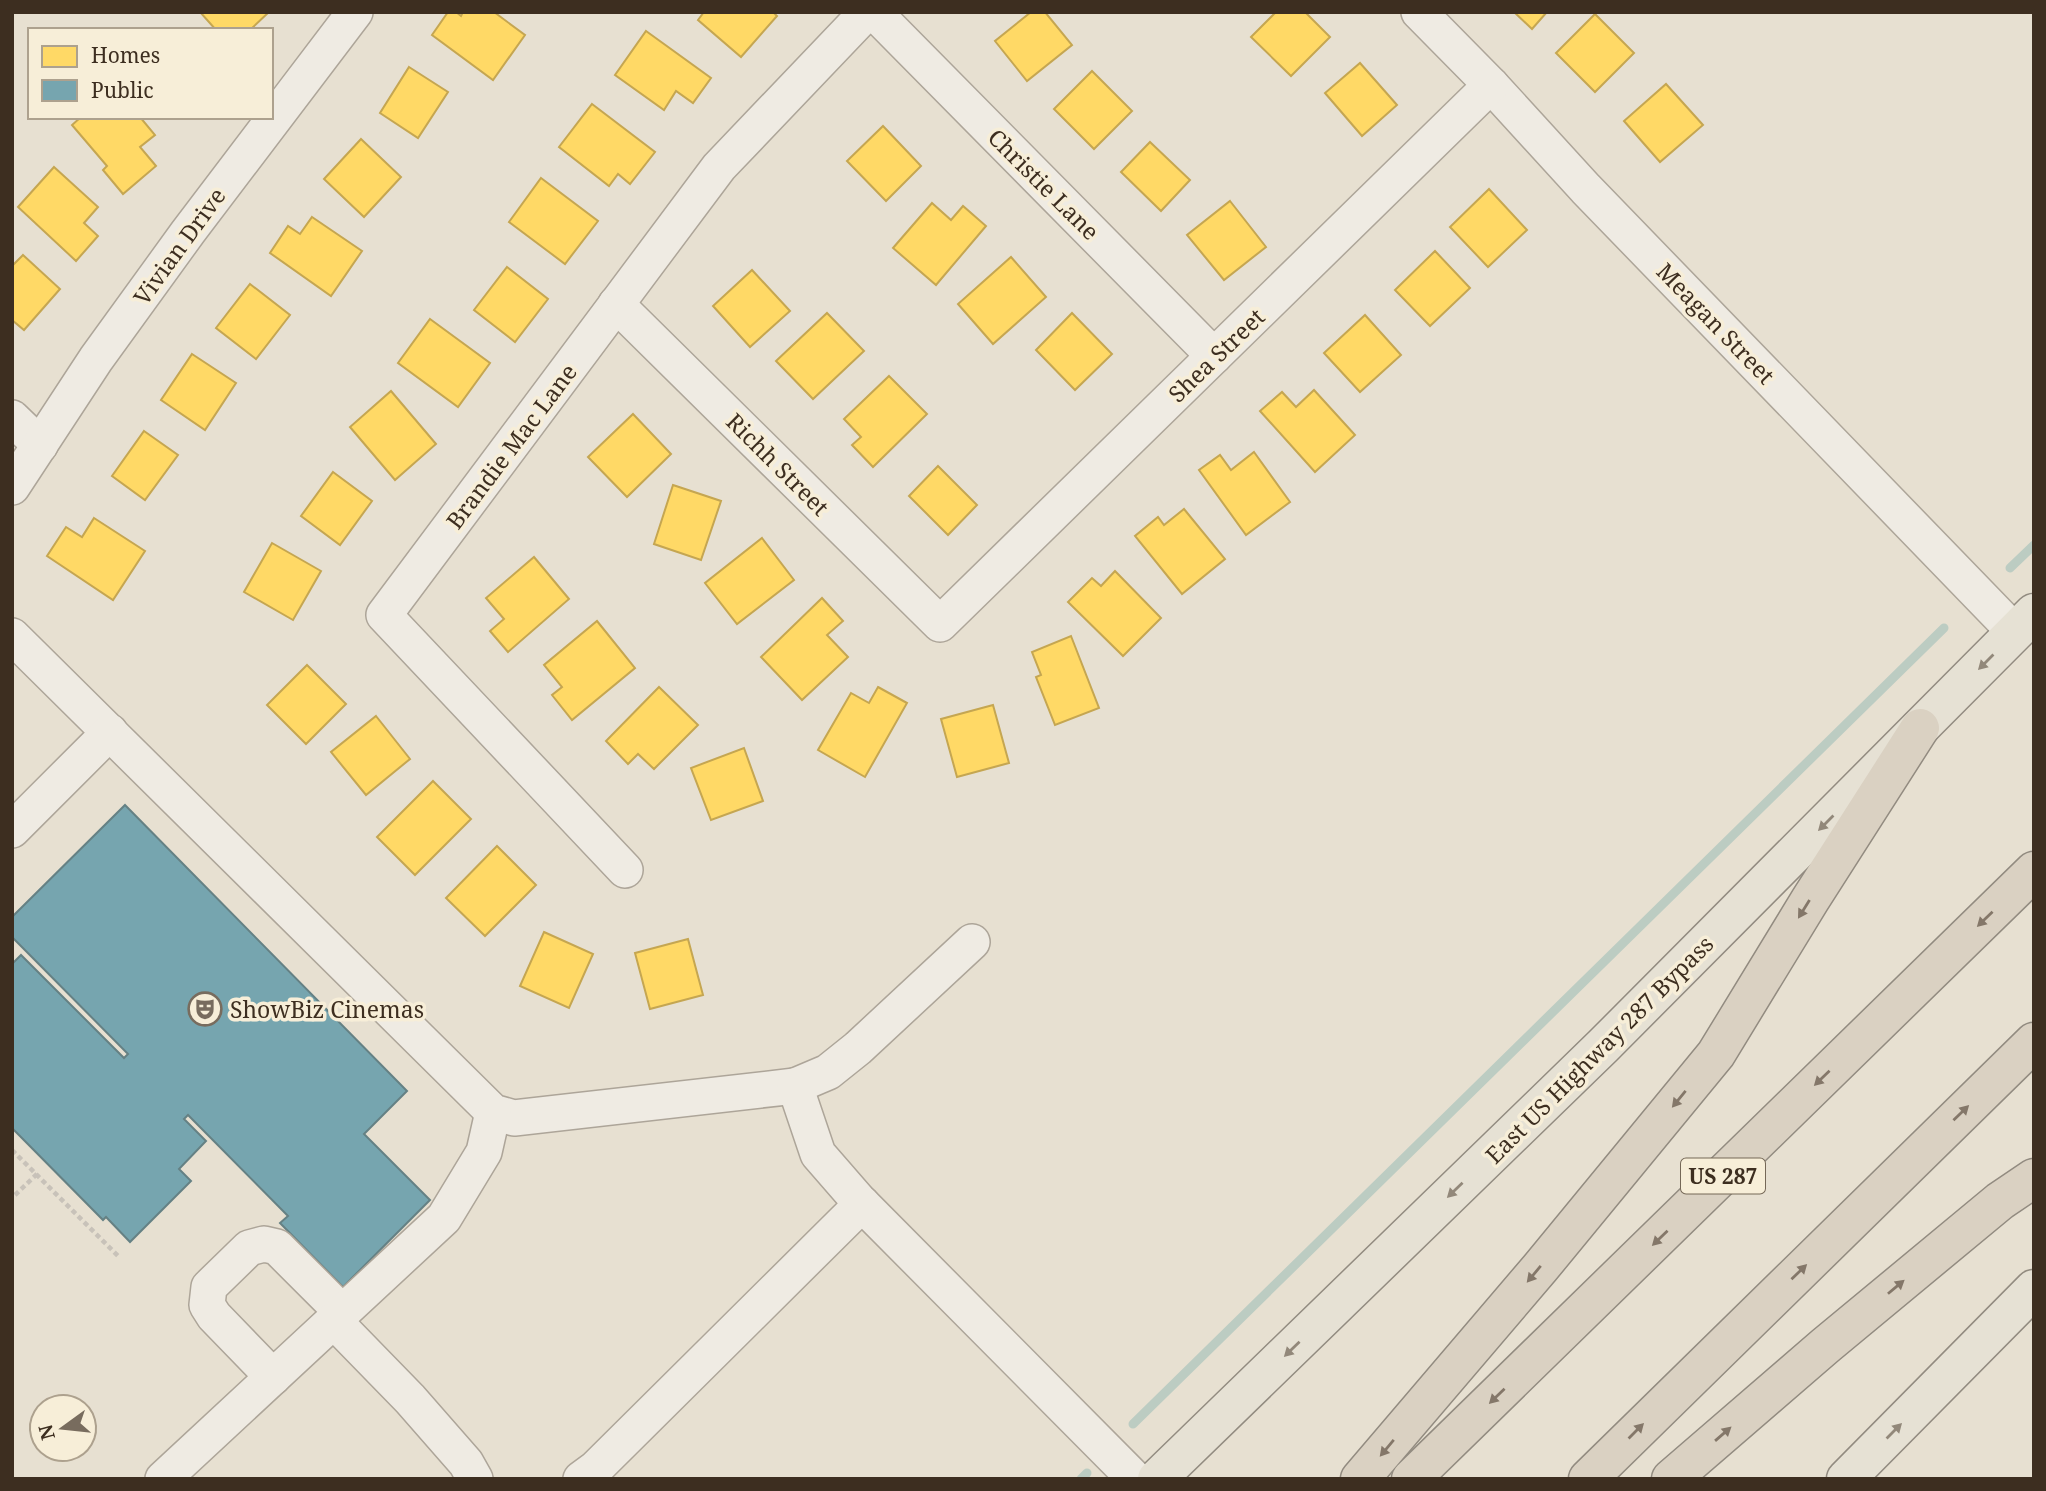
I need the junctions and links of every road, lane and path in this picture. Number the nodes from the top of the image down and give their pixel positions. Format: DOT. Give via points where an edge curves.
graph roads {
  1 [pos="355,12"];
  2 [pos="867,12"];
  3 [pos="874,12"];
  4 [pos="1419,12"];
  5 [pos="1491,85"];
  6 [pos="616,304"];
  7 [pos="1214,356"];
  8 [pos="12,418"];
  9 [pos="40,445"];
  10 [pos="12,487"];
  11 [pos="2024,623"];
  12 [pos="940,624"];
  13 [pos="12,636"];
  14 [pos="1920,728"];
  15 [pos="110,732"];
  16 [pos="12,830"];
  17 [pos="625,870"];
  18 [pos="2034,872"];
  19 [pos="972,942"];
  20 [pos="2034,1042"];
  21 [pos="795,1086"];
  22 [pos="493,1112"];
  23 [pos="12,1150"];
  24 [pos="37,1174"];
  25 [pos="2034,1178"];
  26 [pos="15,1195"];
  27 [pos="862,1204"];
  28 [pos="120,1258"];
  29 [pos="2034,1289"];
  30 [pos="338,1317"];
  31 [pos="273,1377"];
  32 [pos="163,1479"];
  33 [pos="475,1479"];
  34 [pos="581,1479"];
  35 [pos="1135,1479"];
  36 [pos="1157,1479"];
  37 [pos="1360,1479"];
  38 [pos="1411,1479"];
  39 [pos="1588,1479"];
  40 [pos="1671,1479"];
  41 [pos="1846,1479"];
  1 -- 9 [label="street, Vivian Drive" via="181,242"];
  2 -- 6 [label="street, Brandie Mac Lane" via="719,167"];
  3 -- 7 [label="street, Christie Lane"];
  4 -- 5 [label="street, Meagan Street"];
  5 -- 7 [label="street, Shea Street"];
  5 -- 11 [label="street, Meagan Street" via="1586,189"];
  6 -- 12 [label="street, Richh Street"];
  6 -- 17 [label="street, Brandie Mac Lane" via="384,615"];
  7 -- 12 [label="street, Shea Street"];
  8 -- 9 [label="street"];
  9 -- 10 [label="street, Vivian Drive"];
  11 -- 14 [label="main road, East US Highway 287 Bypass, one-way"];
  13 -- 15 [label="street"];
  14 -- 36 [label="main road, East US Highway 287 Bypass, one-way" via="1604,1046"];
  14 -- 37 [label="highway, one-way" via="1716,1054"];
  15 -- 16 [label="street"];
  15 -- 22 [label="street"];
  18 -- 38 [label="highway, US 287, one-way"];
  19 -- 21 [label="street" via="848,1056 828,1072"];
  39 -- 20 [label="highway, one-way"];
  21 -- 22 [label="street" via="514,1118"];
  21 -- 27 [label="street" via="818,1154"];
  22 -- 30 [label="street" via="484,1152 444,1217"];
  23 -- 24 [label="path"];
  24 -- 26 [label="path"];
  24 -- 28 [label="path"];
  40 -- 25 [label="highway, one-way" via="2000,1201"];
  27 -- 34 [label="street"];
  27 -- 35 [label="street"];
  41 -- 29 [label="main road, one-way"];
  30 -- 31 [label="street"];
  30 -- 31 [label="street" via="277,1247 249,1248 209,1287 207,1305"];
  30 -- 33 [label="street"];
  31 -- 32 [label="street"];
}
